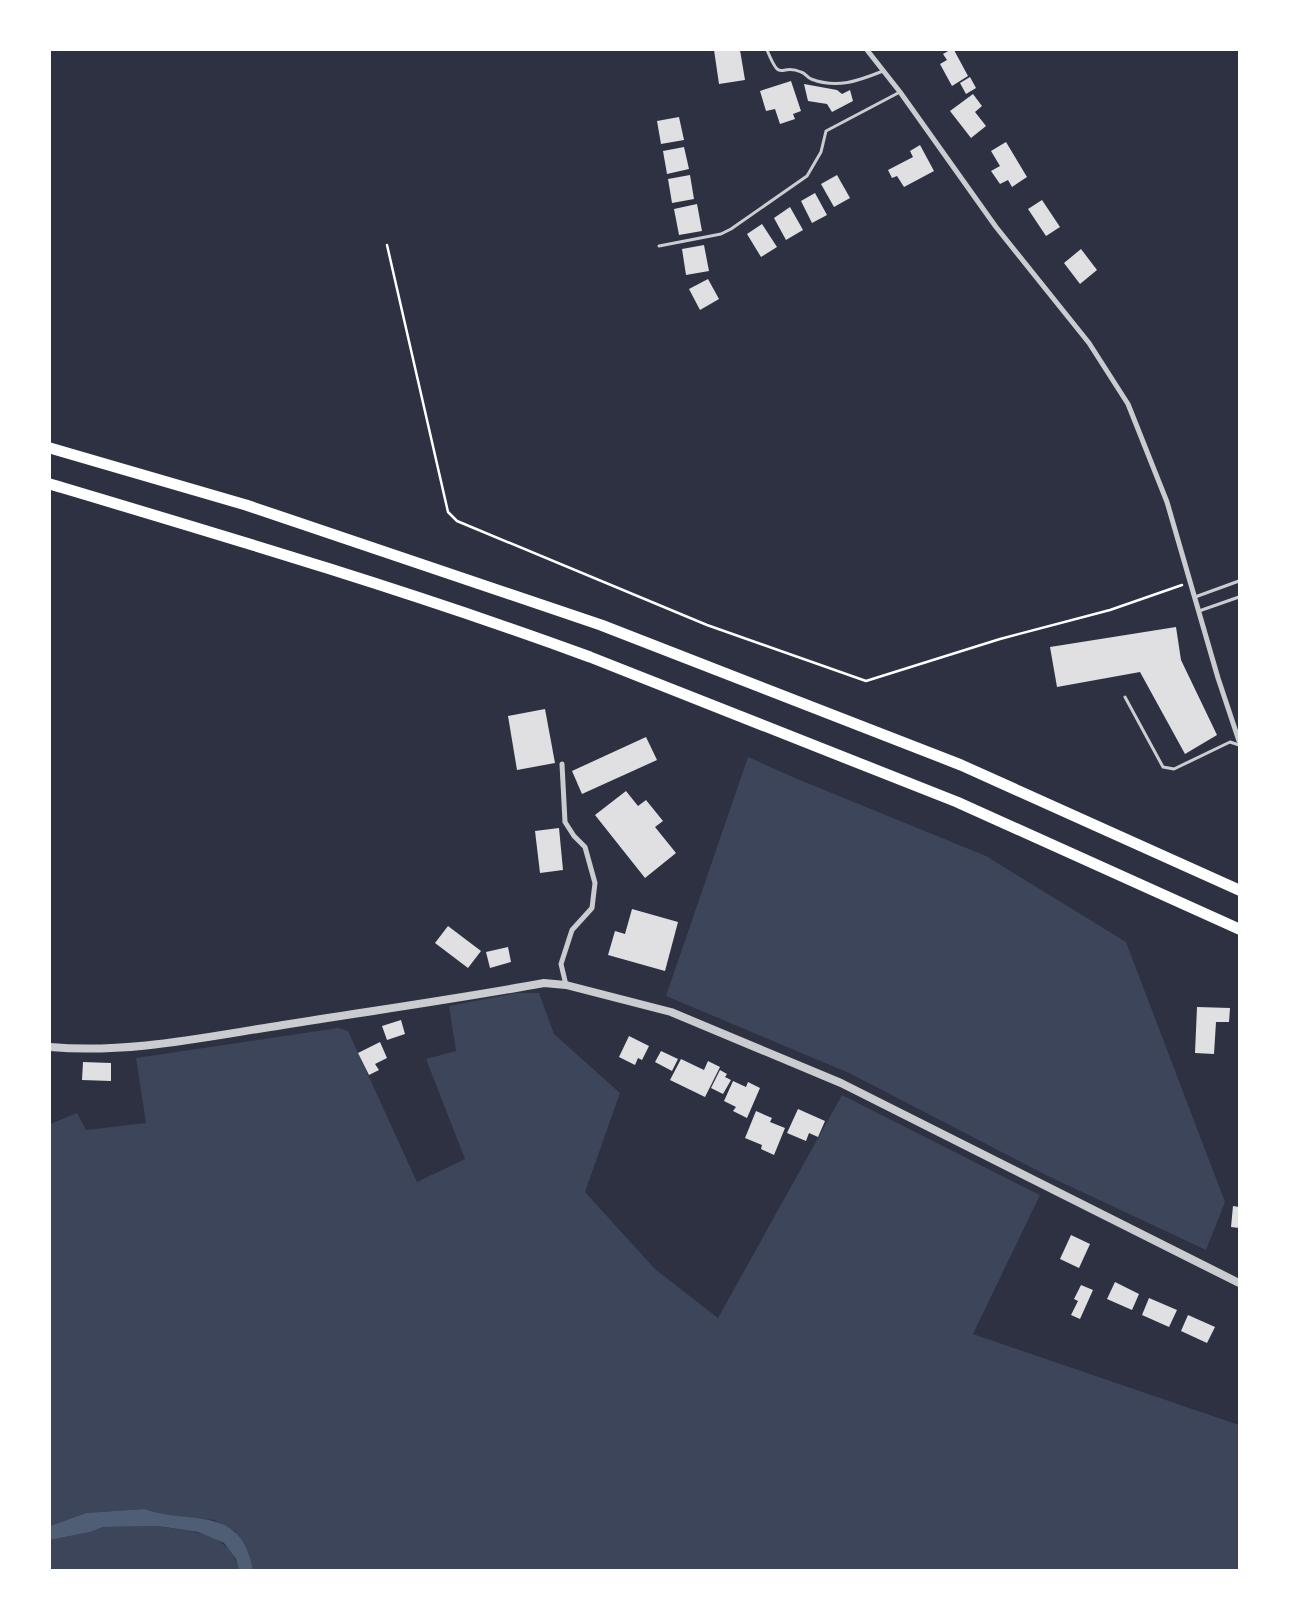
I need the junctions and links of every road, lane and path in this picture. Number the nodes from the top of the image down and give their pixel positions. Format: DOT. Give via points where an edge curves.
graph roads {
  1 [pos="767,50"];
  2 [pos="867,50"];
  3 [pos="883,71"];
  4 [pos="900,92"];
  5 [pos="387,245"];
  6 [pos="659,246"];
  7 [pos="50,448"];
  8 [pos="50,484"];
  9 [pos="1239,581"];
  10 [pos="1191,582"];
  11 [pos="1195,597"];
  12 [pos="1239,597"];
  13 [pos="1198,611"];
  14 [pos="1125,697"];
  15 [pos="1239,743"];
  16 [pos="562,764"];
  17 [pos="1239,890"];
  18 [pos="1239,929"];
  19 [pos="566,984"];
  20 [pos="50,1047"];
  21 [pos="1239,1283"];
  1 -- 3 [label="lane" via="778,71 800,71 811,79 833,84 852,83"];
  2 -- 3 [label="street"];
  3 -- 4 [label="street"];
  4 -- 6 [label="lane" via="826,132 821,152 807,176 731,229 721,234"];
  4 -- 10 [label="street" via="996,227 1089,343 1128,404 1157,473"];
  5 -- 10 [label="path" via="448,512 457,521 570,569 707,625 866,681 1000,639 1110,610"];
  7 -- 17 [label="highway" via="246,506 601,625 961,765"];
  8 -- 18 [label="highway" via="241,541 590,657 958,802"];
  9 -- 11 [label="lane"];
  10 -- 11 [label="street"];
  11 -- 13 [label="street"];
  12 -- 13 [label="lane"];
  13 -- 15 [label="street"];
  14 -- 15 [label="lane" via="1163,767 1174,769 1230,742"];
  16 -- 19 [label="street" via="565,822 585,847 595,883 592,908 572,930 561,964"];
  19 -- 20 [label="street" via="544,982 399,1009 172,1042 99,1049"];
  19 -- 21 [label="street" via="671,1012 841,1083"];
}
